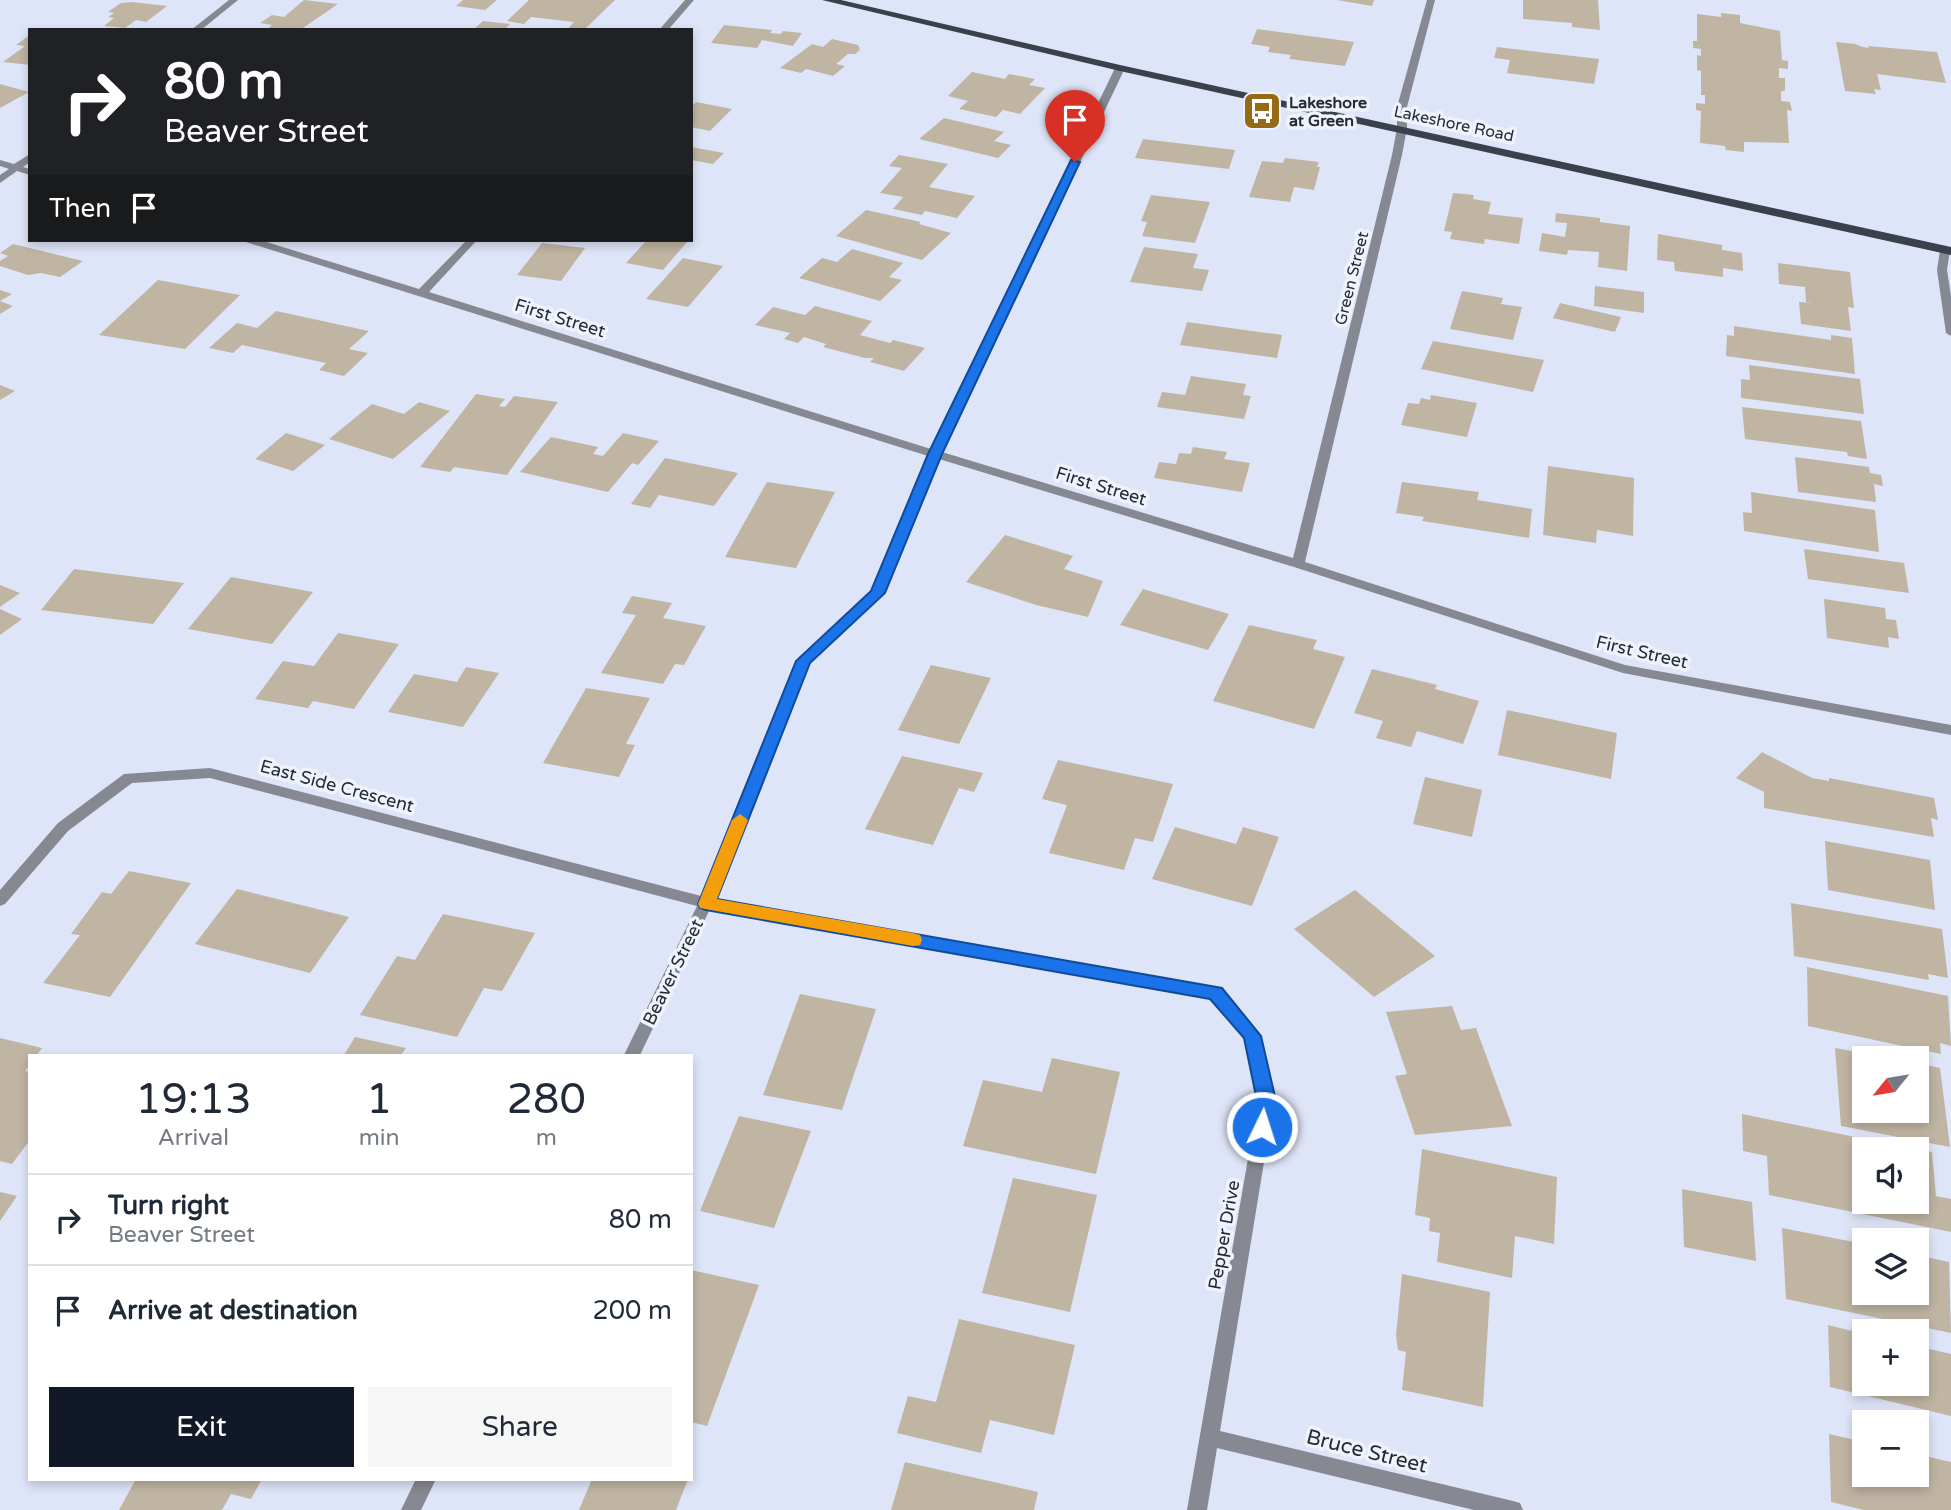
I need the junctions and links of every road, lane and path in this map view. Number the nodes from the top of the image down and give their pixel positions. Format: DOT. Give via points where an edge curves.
graph roads {
  1 [pos="234,0"];
  2 [pos="690,0"];
  3 [pos="827,0"];
  4 [pos="1431,0"];
  5 [pos="198,28"];
  6 [pos="665,28"];
  7 [pos="1120,68"];
  8 [pos="1402,128"];
  9 [pos="28,159"];
  10 [pos="0,163"];
  11 [pos="16,168"];
  12 [pos="28,171"];
  13 [pos="0,180"];
  14 [pos="256,242"];
  15 [pos="470,242"];
  16 [pos="1948,250"];
  17 [pos="422,293"];
  18 [pos="1951,333"];
  19 [pos="935,454"];
  20 [pos="1298,564"];
  21 [pos="1951,730"];
  22 [pos="0,900"];
  23 [pos="706,904"];
  24 [pos="632,1054"];
  25 [pos="1209,1437"];
  26 [pos="425,1481"];
  27 [pos="411,1510"];
  28 [pos="1197,1510"];
  29 [pos="1513,1510"];
  1 -- 5 [label="street"];
  2 -- 6 [label="street"];
  3 -- 7 [label="main road, Lakeshore Road"];
  4 -- 8 [label="street, Green Street" via="1402,107"];
  7 -- 8 [label="main road, Lakeshore Road"];
  7 -- 19 [label="street, Beaver Street"];
  8 -- 16 [label="main road, Lakeshore Road"];
  8 -- 20 [label="street, Green Street"];
  9 -- 11 [label="street"];
  10 -- 11 [label="street"];
  11 -- 12 [label="street"];
  11 -- 13 [label="street"];
  14 -- 17 [label="street, First Street"];
  15 -- 17 [label="street"];
  16 -- 18 [label="street" via="1942,270"];
  17 -- 19 [label="street, First Street"];
  19 -- 20 [label="street, First Street"];
  19 -- 23 [label="street, Beaver Street" via="878,593 804,661"];
  20 -- 21 [label="street, First Street" via="1623,669"];
  22 -- 23 [label="street, East Side Crescent" via="63,827 129,778 210,773"];
  23 -- 24 [label="street, Beaver Street"];
  23 -- 25 [label="street, Pepper Drive" via="1216,993 1252,1036 1266,1101"];
  25 -- 28 [label="street, Pepper Drive"];
  25 -- 29 [label="street, Bruce Street"];
  26 -- 27 [label="street"];
}
